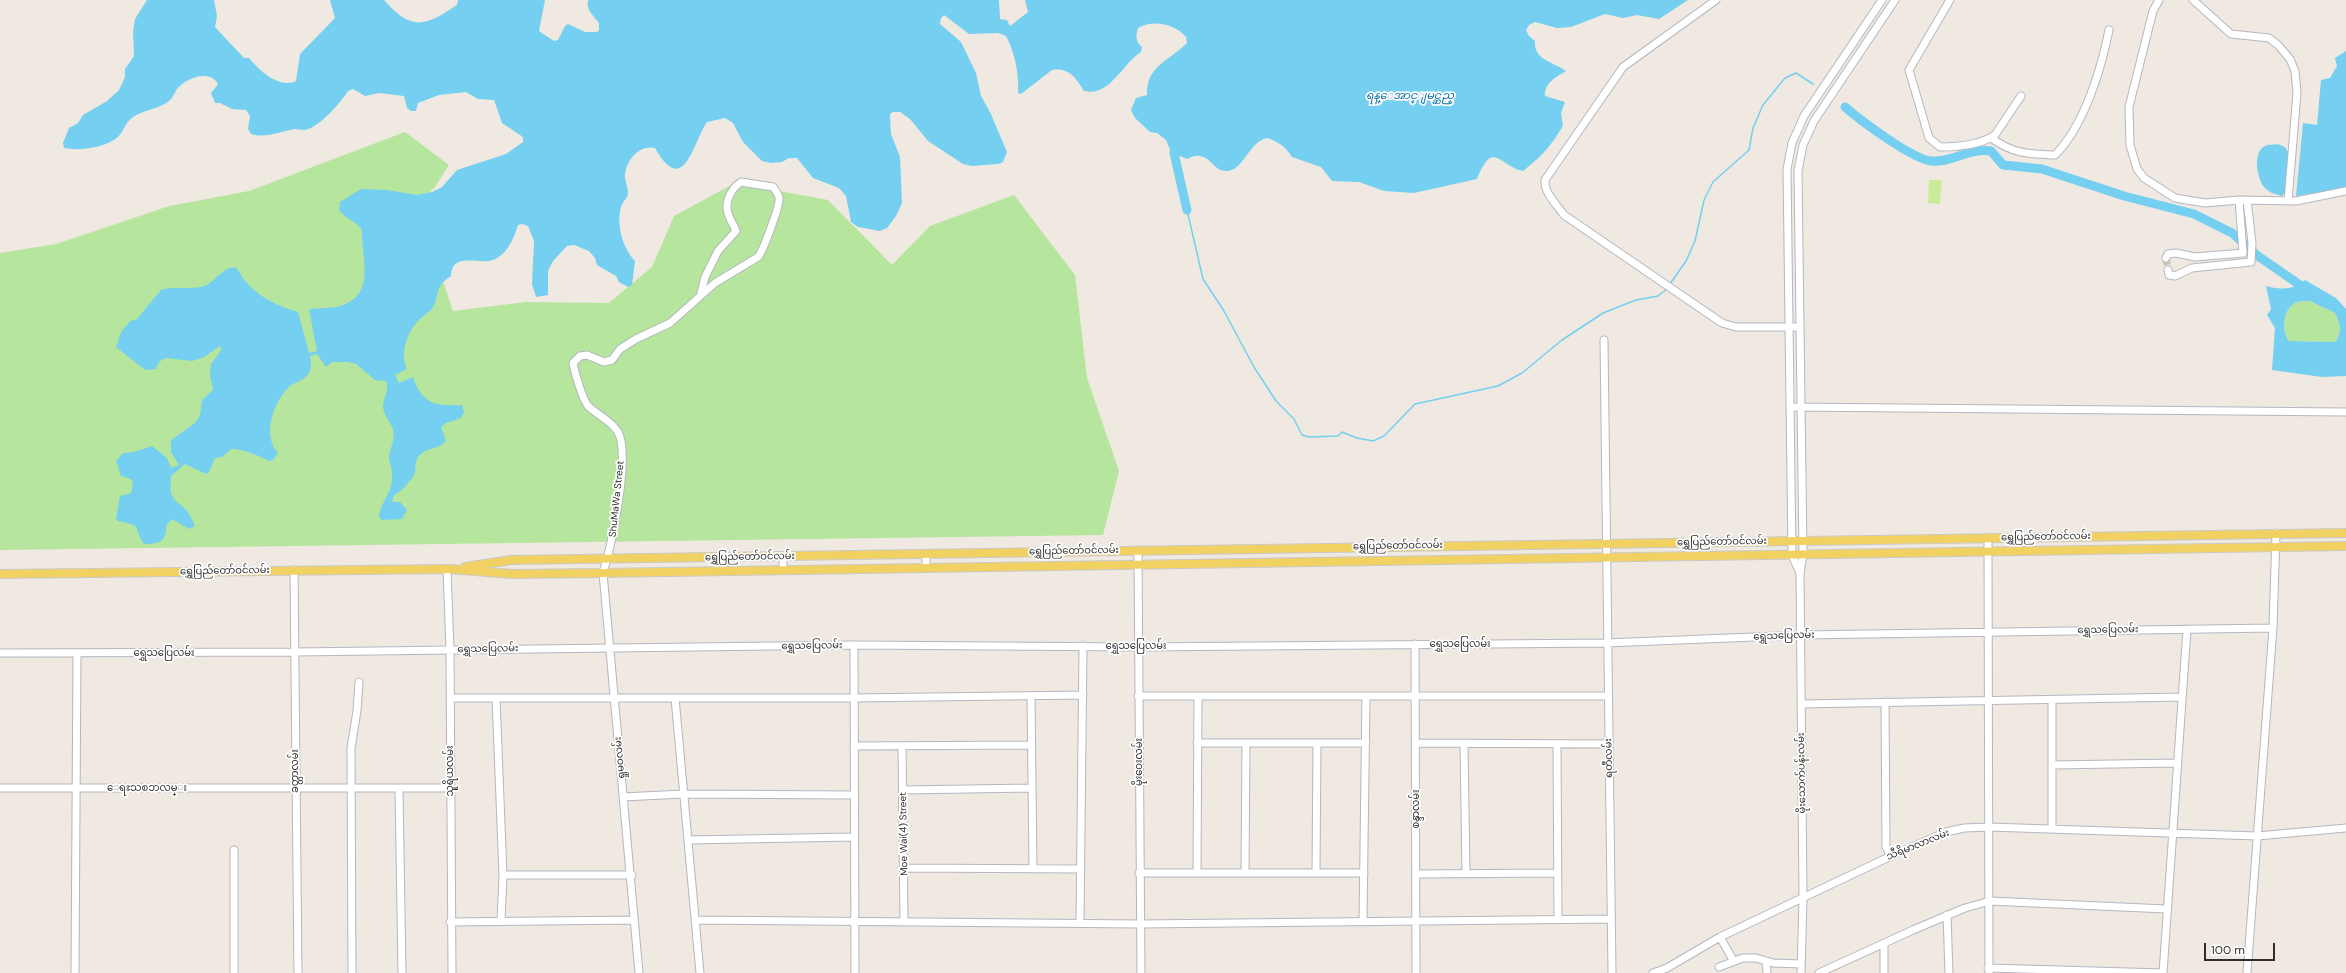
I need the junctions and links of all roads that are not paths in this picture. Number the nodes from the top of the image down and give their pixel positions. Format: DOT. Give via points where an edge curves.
graph roads {
  1 [pos="1716,0"];
  2 [pos="1882,0"];
  3 [pos="1895,0"];
  4 [pos="1950,0"];
  5 [pos="2159,0"];
  6 [pos="2193,0"];
  7 [pos="2109,30"];
  8 [pos="2021,96"];
  9 [pos="1991,138"];
  10 [pos="2346,192"];
  11 [pos="2239,200"];
  12 [pos="2247,200"];
  13 [pos="2288,201"];
  14 [pos="2166,258"];
  15 [pos="2168,270"];
  16 [pos="701,294"];
  17 [pos="1788,327"];
  18 [pos="1800,327"];
  19 [pos="1604,340"];
  20 [pos="1790,407"];
  21 [pos="1801,408"];
  22 [pos="2346,412"];
  23 [pos="2276,533"];
  24 [pos="2346,533"];
  25 [pos="1988,538"];
  26 [pos="1792,541"];
  27 [pos="1803,541"];
  28 [pos="1606,544"];
  29 [pos="612,545"];
  30 [pos="2346,546"];
  31 [pos="2276,547"];
  32 [pos="1138,550"];
  33 [pos="1988,551"];
  34 [pos="926,554"];
  35 [pos="1792,555"];
  36 [pos="1803,555"];
  37 [pos="783,556"];
  38 [pos="1606,557"];
  39 [pos="607,559"];
  40 [pos="1138,564"];
  41 [pos="926,567"];
  42 [pos="449,569"];
  43 [pos="294,570"];
  44 [pos="783,570"];
  45 [pos="603,573"];
  46 [pos="1800,573"];
  47 [pos="0,574"];
  48 [pos="2273,628"];
  49 [pos="2187,629"];
  50 [pos="1989,631"];
  51 [pos="1801,635"];
  52 [pos="1607,643"];
  53 [pos="1415,644"];
  54 [pos="854,646"];
  55 [pos="1083,646"];
  56 [pos="1138,647"];
  57 [pos="609,648"];
  58 [pos="450,649"];
  59 [pos="294,652"];
  60 [pos="0,653"];
  61 [pos="77,654"];
  62 [pos="359,682"];
  63 [pos="1082,695"];
  64 [pos="1031,696"];
  65 [pos="1138,696"];
  66 [pos="1198,696"];
  67 [pos="1366,696"];
  68 [pos="1416,696"];
  69 [pos="1608,696"];
  70 [pos="2182,697"];
  71 [pos="450,698"];
  72 [pos="496,698"];
  73 [pos="615,698"];
  74 [pos="675,698"];
  75 [pos="854,698"];
  76 [pos="2052,700"];
  77 [pos="1989,701"];
  78 [pos="1885,702"];
  79 [pos="1801,704"];
  80 [pos="1198,743"];
  81 [pos="1246,743"];
  82 [pos="1317,743"];
  83 [pos="1366,743"];
  84 [pos="1416,743"];
  85 [pos="1464,744"];
  86 [pos="1557,744"];
  87 [pos="1609,744"];
  88 [pos="1031,745"];
  89 [pos="854,746"];
  90 [pos="902,746"];
  91 [pos="2176,763"];
  92 [pos="2052,764"];
  93 [pos="0,788"];
  94 [pos="76,788"];
  95 [pos="352,788"];
  96 [pos="399,788"];
  97 [pos="450,788"];
  98 [pos="1032,788"];
  99 [pos="295,789"];
  100 [pos="903,790"];
  101 [pos="684,794"];
  102 [pos="853,795"];
  103 [pos="623,797"];
  104 [pos="1989,827"];
  105 [pos="2346,828"];
  106 [pos="2052,829"];
  107 [pos="2172,833"];
  108 [pos="2257,836"];
  109 [pos="853,837"];
  110 [pos="688,840"];
  111 [pos="234,850"];
  112 [pos="1891,856"];
  113 [pos="904,868"];
  114 [pos="1033,869"];
  115 [pos="1081,869"];
  116 [pos="1197,873"];
  117 [pos="1245,873"];
  118 [pos="1316,873"];
  119 [pos="1364,873"];
  120 [pos="1466,873"];
  121 [pos="1557,873"];
  122 [pos="1139,874"];
  123 [pos="1416,874"];
  124 [pos="632,875"];
  125 [pos="503,876"];
  126 [pos="1804,899"];
  127 [pos="1990,901"];
  128 [pos="2166,909"];
  129 [pos="1947,915"];
  130 [pos="1611,918"];
  131 [pos="1558,919"];
  132 [pos="634,920"];
  133 [pos="696,920"];
  134 [pos="501,921"];
  135 [pos="854,921"];
  136 [pos="904,921"];
  137 [pos="450,922"];
  138 [pos="1080,922"];
  139 [pos="1363,922"];
  140 [pos="1416,922"];
  141 [pos="1140,924"];
  142 [pos="1720,937"];
  143 [pos="1884,943"];
  144 [pos="1732,960"];
  145 [pos="1766,962"];
  146 [pos="1801,964"];
  147 [pos="1719,966"];
  148 [pos="1989,971"];
  149 [pos="2095,972"];
  150 [pos="75,973"];
  151 [pos="234,973"];
  152 [pos="298,973"];
  153 [pos="352,973"];
  154 [pos="402,973"];
  155 [pos="452,973"];
  156 [pos="639,973"];
  157 [pos="700,973"];
  158 [pos="855,973"];
  159 [pos="1141,973"];
  160 [pos="1416,973"];
  161 [pos="1612,973"];
  162 [pos="1653,973"];
  163 [pos="1767,973"];
  164 [pos="1801,973"];
  165 [pos="1819,973"];
  166 [pos="1884,973"];
  167 [pos="1949,973"];
  168 [pos="2163,973"];
  169 [pos="2247,973"];
  1 -- 17 [label="street" via="1623,67 1545,180 1548,194 1564,215 1722,323 1736,327"];
  2 -- 17 [label="street" via="1804,116 1792,143 1787,169"];
  3 -- 18 [label="street" via="1814,121 1803,145 1798,171"];
  4 -- 9 [label="street" via="1909,70 1921,116 1929,138 1940,147 1953,147"];
  5 -- 11 [label="street" via="2153,11 2129,107 2130,145 2137,169 2144,178 2176,198 2205,203"];
  6 -- 13 [label="street" via="2230,34 2269,38 2290,59 2295,71 2297,93"];
  7 -- 9 [label="street" via="2103,60 2085,106 2065,144 2055,155 2025,154 2007,149"];
  8 -- 9 [label="street"];
  10 -- 13 [label="street"];
  11 -- 12 [label="street"];
  11 -- 14 [label="street" via="2243,253 2195,257 2176,253 2168,254"];
  12 -- 13 [label="street"];
  12 -- 15 [label="street" via="2252,243 2251,262 2192,268 2175,276 2169,275"];
  16 -- 16 [label="street, ShuMaWa Street" via="705,277 718,251 736,231 728,215 728,197 733,188 741,182 773,187 779,198 773,227 763,252 715,282"];
  16 -- 29 [label="street, ShuMaWa Street" via="670,323 620,349 612,360 604,362 587,355 580,356 573,363 588,405 603,416 618,433 621,467"];
  17 -- 18 [label="street"];
  17 -- 20 [label="street"];
  18 -- 21 [label="street"];
  19 -- 28 [label="street, ရတီလမ်း"];
  20 -- 21 [label="street"];
  20 -- 26 [label="street"];
  21 -- 22 [label="street"];
  21 -- 27 [label="street"];
  23 -- 24 [label="main road, ရွှေပြည်တော်ဝင်လမ်း"];
  23 -- 25 [label="main road, ရွှေပြည်တော်ဝင်လမ်း"];
  23 -- 31 [label="street"];
  25 -- 27 [label="main road, ရွှေပြည်တော်ဝင်လမ်း"];
  25 -- 33 [label="street"];
  26 -- 27 [label="main road, ရွှေပြည်တော်ဝင်လမ်း"];
  26 -- 28 [label="main road, ရွှေပြည်တော်ဝင်လမ်း"];
  26 -- 35 [label="street"];
  27 -- 36 [label="street"];
  28 -- 32 [label="main road, ရွှေပြည်တော်ဝင်လမ်း"];
  28 -- 38 [label="street, ရတီလမ်း"];
  29 -- 39 [label="street, ရှုမဝလမ်း"];
  30 -- 31 [label="main road, ရွှေပြည်တော်ဝင်လမ်း"];
  31 -- 33 [label="main road, ရွှေပြည်တော်ဝင်လမ်း"];
  31 -- 48 [label="street"];
  32 -- 34 [label="main road, ရွှေပြည်တော်ဝင်လမ်း"];
  32 -- 40 [label="street, မိုးဝေးလမ်း"];
  33 -- 36 [label="main road, ရွှေပြည်တော်ဝင်လမ်း"];
  33 -- 50 [label="street"];
  34 -- 37 [label="main road, ရွှေပြည်တော်ဝင်လမ်း"];
  34 -- 41 [label="street"];
  35 -- 36 [label="main road, ရွှေပြည်တော်ဝင်လမ်း"];
  35 -- 38 [label="main road, ရွှေပြည်တော်ဝင်လမ်း"];
  35 -- 46 [label="street"];
  36 -- 46 [label="street"];
  37 -- 39 [label="main road, ရွှေပြည်တော်ဝင်လမ်း"];
  37 -- 44 [label="street"];
  38 -- 40 [label="main road, ရွှေပြည်တော်ဝင်လမ်း"];
  38 -- 52 [label="street, ရတီလမ်း"];
  39 -- 42 [label="main road, ရွှေပြည်တော်ဝင်လမ်း" via="511,560"];
  39 -- 45 [label="street, ရှုမဝလမ်း"];
  40 -- 41 [label="main road, ရွှေပြည်တော်ဝင်လမ်း"];
  40 -- 56 [label="street, မိုးဝေးလမ်း"];
  41 -- 44 [label="main road, ရွှေပြည်တော်ဝင်လမ်း"];
  42 -- 43 [label="main road, ရွှေပြည်တော်ဝင်လမ်း"];
  42 -- 45 [label="main road, ရွှေပြည်တော်ဝင်လမ်း" via="512,574"];
  42 -- 58 [label="street, သူရိယလမ်း"];
  43 -- 47 [label="main road, ရွှေပြည်တော်ဝင်လမ်း"];
  43 -- 59 [label="street, ခတ္တာလမ်း"];
  44 -- 45 [label="main road, ရွှေပြည်တော်ဝင်လမ်း"];
  45 -- 57 [label="street, ရှုမဝလမ်း"];
  46 -- 51 [label="street, မိုးသောက်ပန်းလမ်း"];
  48 -- 49 [label="street, ရွှေသပြေလမ်း"];
  48 -- 108 [label="street"];
  49 -- 50 [label="street, ရွှေသပြေလမ်း"];
  49 -- 70 [label="street"];
  50 -- 51 [label="street, ရွှေသပြေလမ်း"];
  50 -- 77 [label="street"];
  51 -- 52 [label="street, ရွှေသပြေလမ်း"];
  51 -- 79 [label="street, မိုးသောက်ပန်းလမ်း"];
  52 -- 53 [label="street, ရွှေသပြေလမ်း"];
  52 -- 69 [label="street, ရတီလမ်း"];
  53 -- 56 [label="street, ရွှေသပြေလမ်း"];
  53 -- 68 [label="street, စန္ဒာလမ်း"];
  54 -- 55 [label="street, ရွှေသပြေလမ်း"];
  54 -- 57 [label="street, ရွှေသပြေလမ်း"];
  54 -- 75 [label="street"];
  55 -- 56 [label="street, ရွှေသပြေလမ်း"];
  55 -- 63 [label="street"];
  56 -- 65 [label="street, မိုးဝေးလမ်း"];
  57 -- 58 [label="street, ရွှေသပြေလမ်း"];
  57 -- 73 [label="street, ရှုမဝလမ်း"];
  58 -- 59 [label="street, ရွှေသပြေလမ်း"];
  58 -- 71 [label="street, သူရိယလမ်း"];
  59 -- 61 [label="street, ရွှေသပြေလမ်း"];
  59 -- 99 [label="street, ခတ္တာလမ်း"];
  60 -- 61 [label="street, ရွှေသပြေလမ်း"];
  61 -- 94 [label="street"];
  62 -- 95 [label="street" via="351,748"];
  63 -- 64 [label="street"];
  63 -- 115 [label="street"];
  64 -- 75 [label="street"];
  64 -- 88 [label="street"];
  65 -- 66 [label="street"];
  65 -- 122 [label="street, မိုးဝေးလမ်း"];
  66 -- 67 [label="street"];
  66 -- 80 [label="street"];
  67 -- 68 [label="street"];
  67 -- 83 [label="street"];
  68 -- 69 [label="street"];
  68 -- 84 [label="street, စန္ဒာလမ်း"];
  69 -- 87 [label="street, ရတီလမ်း"];
  70 -- 76 [label="street"];
  70 -- 91 [label="street"];
  71 -- 72 [label="street"];
  71 -- 97 [label="street, သူရိယလမ်း"];
  72 -- 73 [label="street"];
  72 -- 125 [label="street"];
  73 -- 74 [label="street"];
  73 -- 103 [label="street, ရှုမဝလမ်း"];
  74 -- 75 [label="street"];
  74 -- 101 [label="street"];
  75 -- 89 [label="street"];
  76 -- 77 [label="street"];
  76 -- 92 [label="street"];
  77 -- 78 [label="street"];
  77 -- 104 [label="street"];
  78 -- 79 [label="street"];
  78 -- 112 [label="street" via="1886,847"];
  79 -- 126 [label="street, မိုးသောက်ပန်းလမ်း"];
  80 -- 81 [label="street"];
  80 -- 116 [label="street"];
  81 -- 82 [label="street"];
  81 -- 117 [label="street"];
  82 -- 83 [label="street"];
  82 -- 118 [label="street"];
  83 -- 119 [label="street"];
  84 -- 85 [label="street"];
  84 -- 123 [label="street, စန္ဒာလမ်း"];
  85 -- 86 [label="street"];
  85 -- 120 [label="street"];
  86 -- 87 [label="street"];
  86 -- 121 [label="street"];
  87 -- 130 [label="street, ရတီလမ်း"];
  88 -- 90 [label="street"];
  88 -- 98 [label="street"];
  89 -- 90 [label="street"];
  89 -- 102 [label="street"];
  90 -- 100 [label="street, Moe Wai(4) Street"];
  91 -- 92 [label="street"];
  91 -- 107 [label="street"];
  92 -- 106 [label="street"];
  93 -- 94 [label="street, ေရႊသစၥာလမ္း"];
  94 -- 99 [label="street, ေရႊသစၥာလမ္း"];
  94 -- 150 [label="street"];
  95 -- 96 [label="street, ေရႊသစၥာလမ္း"];
  95 -- 99 [label="street, ေရႊသစၥာလမ္း"];
  95 -- 153 [label="street"];
  96 -- 97 [label="street, ေရႊသစၥာလမ္း"];
  96 -- 154 [label="street"];
  97 -- 137 [label="street, သူရိယလမ်း"];
  98 -- 100 [label="street"];
  98 -- 114 [label="street"];
  99 -- 152 [label="street, ခတ္တာလမ်း"];
  100 -- 113 [label="street, Moe Wai(4) Street"];
  101 -- 102 [label="street"];
  101 -- 103 [label="street"];
  101 -- 110 [label="street"];
  102 -- 109 [label="street"];
  103 -- 124 [label="street, ရှုမဝလမ်း"];
  104 -- 106 [label="street, သီရိမာလာလမ်း"];
  104 -- 112 [label="street, သီရိမာလာလမ်း" via="1946,832"];
  104 -- 127 [label="street"];
  105 -- 108 [label="street, သီရိမာလာလမ်း"];
  106 -- 107 [label="street, သီရိမာလာလမ်း"];
  107 -- 108 [label="street, သီရိမာလာလမ်း"];
  107 -- 128 [label="street"];
  108 -- 169 [label="street"];
  109 -- 110 [label="street"];
  109 -- 135 [label="street"];
  110 -- 133 [label="street"];
  111 -- 151 [label="street"];
  112 -- 126 [label="street, သီရိမာလာလမ်း"];
  113 -- 114 [label="street"];
  113 -- 136 [label="street, Moe Wai(4) Street"];
  114 -- 115 [label="street"];
  115 -- 138 [label="street"];
  116 -- 117 [label="street"];
  116 -- 122 [label="street"];
  117 -- 118 [label="street"];
  118 -- 119 [label="street"];
  119 -- 139 [label="street"];
  120 -- 121 [label="street"];
  120 -- 123 [label="street"];
  121 -- 131 [label="street"];
  122 -- 141 [label="street, မိုးဝေးလမ်း"];
  123 -- 140 [label="street, စန္ဒာလမ်း"];
  124 -- 125 [label="street"];
  124 -- 132 [label="street, ရှုမဝလမ်း"];
  125 -- 134 [label="street"];
  126 -- 142 [label="street, သီရိမာလာလမ်း"];
  126 -- 146 [label="street, မိုးသောက်ပန်းလမ်း"];
  127 -- 128 [label="street"];
  127 -- 129 [label="street"];
  127 -- 148 [label="street"];
  128 -- 168 [label="street"];
  129 -- 143 [label="street"];
  129 -- 167 [label="street"];
  130 -- 131 [label="street"];
  130 -- 161 [label="street, ရတီလမ်း"];
  131 -- 140 [label="street"];
  132 -- 134 [label="street"];
  132 -- 156 [label="street, ရှုမဝလမ်း"];
  133 -- 135 [label="street"];
  133 -- 157 [label="street"];
  134 -- 137 [label="street"];
  135 -- 136 [label="street"];
  135 -- 158 [label="street"];
  136 -- 138 [label="street"];
  137 -- 155 [label="street, သူရိယလမ်း"];
  138 -- 141 [label="street"];
  139 -- 140 [label="street"];
  139 -- 141 [label="street"];
  140 -- 160 [label="street, စန္ဒာလမ်း"];
  141 -- 159 [label="street, မိုးဝေးလမ်း"];
  142 -- 144 [label="street"];
  142 -- 162 [label="street, သီရိမာလာလမ်း" via="1667,968"];
  143 -- 165 [label="street"];
  143 -- 166 [label="street"];
  144 -- 145 [label="street" via="1756,958"];
  144 -- 147 [label="street"];
  145 -- 146 [label="street"];
  145 -- 163 [label="street"];
  146 -- 164 [label="street, မိုးသောက်ပန်းလမ်း"];
  148 -- 149 [label="street"];
  149 -- 168 [label="street"];
}
